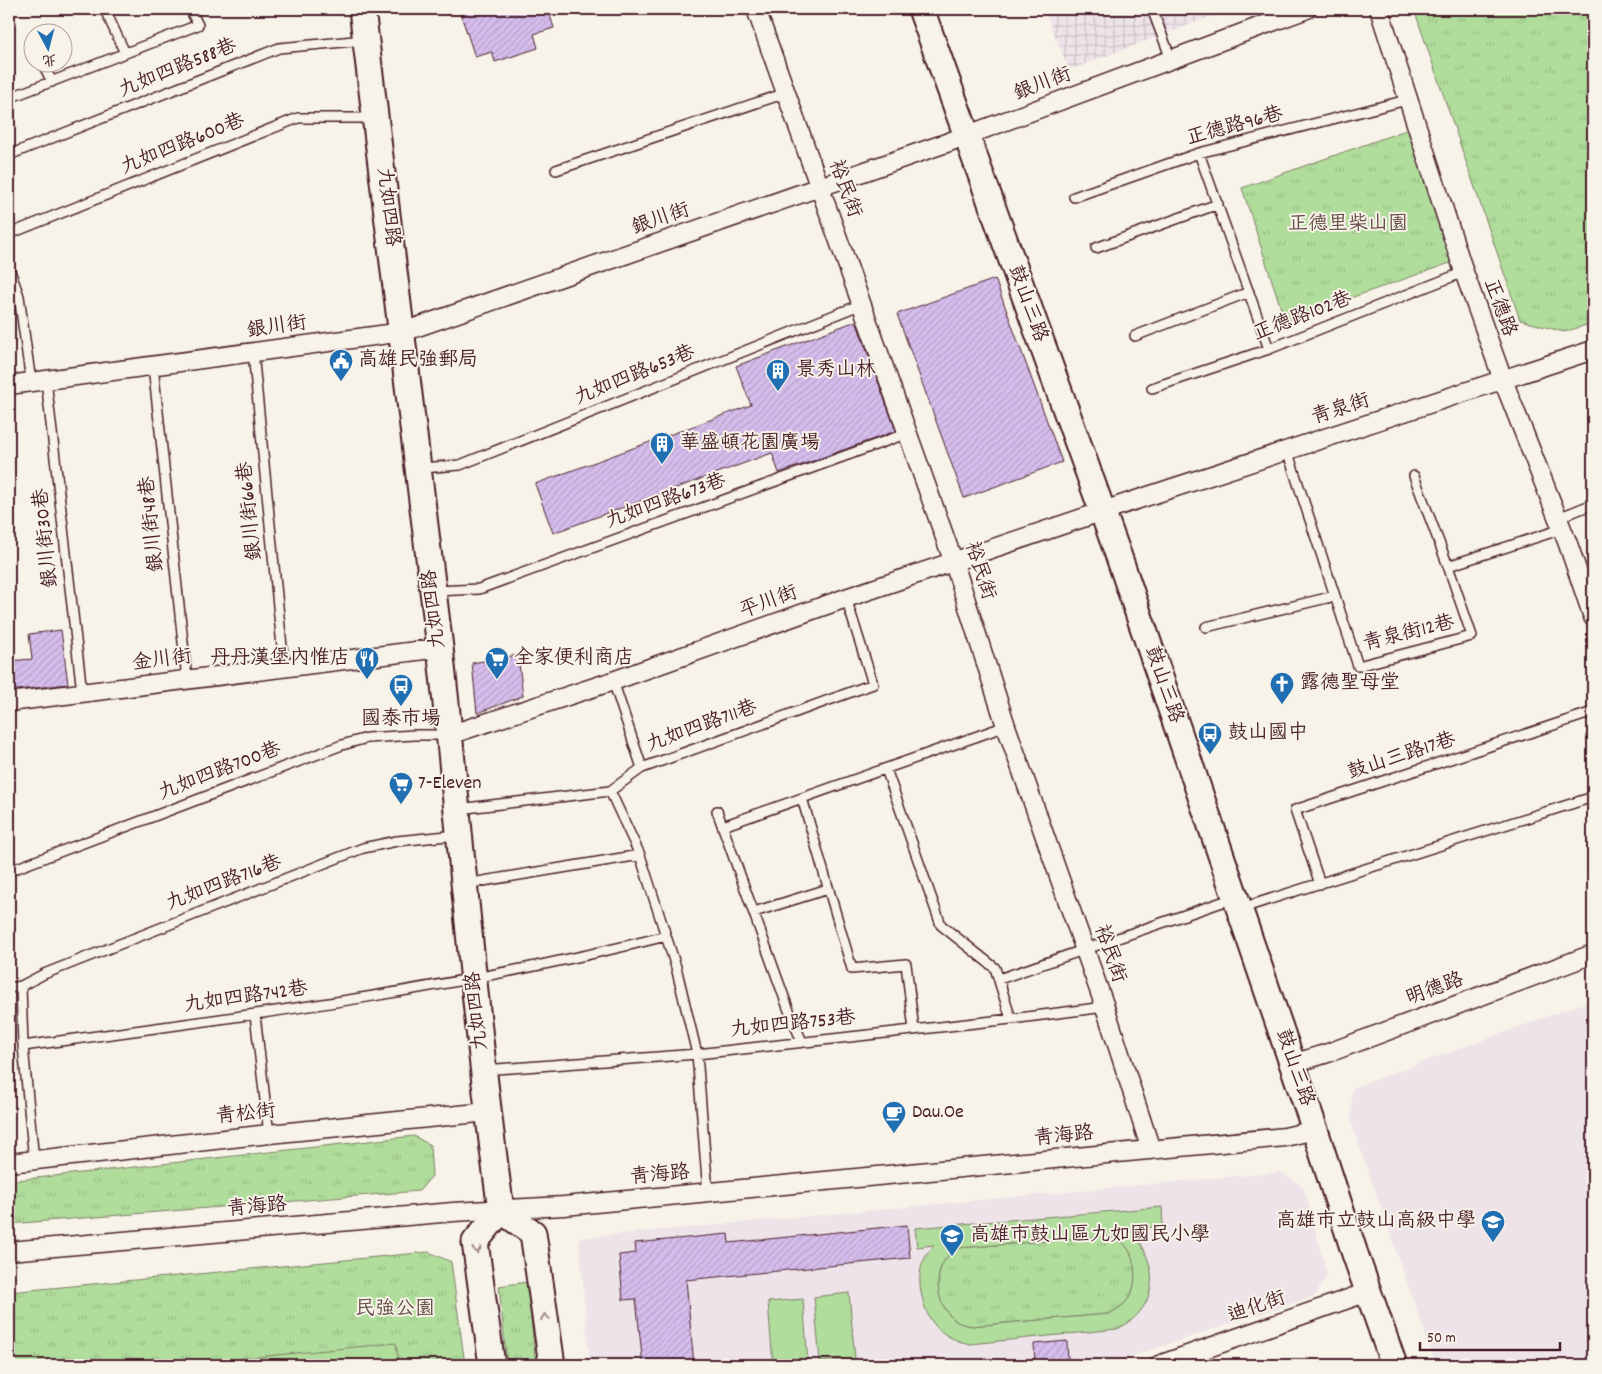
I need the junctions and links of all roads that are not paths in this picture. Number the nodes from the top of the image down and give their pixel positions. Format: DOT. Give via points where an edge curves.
graph roads {
  1 [pos="190,9"];
  2 [pos="362,9"];
  3 [pos="756,9"];
  4 [pos="921,9"];
  5 [pos="1152,9"];
  6 [pos="1306,9"];
  7 [pos="1379,9"];
  8 [pos="106,12"];
  9 [pos="366,40"];
  10 [pos="125,53"];
  11 [pos="1171,59"];
  12 [pos="47,72"];
  13 [pos="52,82"];
  14 [pos="786,93"];
  15 [pos="9,98"];
  16 [pos="1407,100"];
  17 [pos="376,118"];
  18 [pos="967,136"];
  19 [pos="1199,153"];
  20 [pos="9,155"];
  21 [pos="556,170"];
  22 [pos="821,187"];
  23 [pos="1074,196"];
  24 [pos="1218,204"];
  25 [pos="9,234"];
  26 [pos="1096,248"];
  27 [pos="1464,272"];
  28 [pos="10,273"];
  29 [pos="1249,292"];
  30 [pos="862,304"];
  31 [pos="403,332"];
  32 [pos="1135,336"];
  33 [pos="1269,349"];
  34 [pos="1593,350"];
  35 [pos="253,352"];
  36 [pos="153,366"];
  37 [pos="1503,380"];
  38 [pos="38,381"];
  39 [pos="9,385"];
  40 [pos="1152,388"];
  41 [pos="908,433"];
  42 [pos="1287,450"];
  43 [pos="419,468"];
  44 [pos="1414,476"];
  45 [pos="1593,504"];
  46 [pos="1102,511"];
  47 [pos="1560,523"];
  48 [pos="954,562"];
  49 [pos="1448,566"];
  50 [pos="433,591"];
  51 [pos="1589,595"];
  52 [pos="1335,596"];
  53 [pos="846,598"];
  54 [pos="1593,617"];
  55 [pos="1206,626"];
  56 [pos="440,648"];
  57 [pos="284,667"];
  58 [pos="187,679"];
  59 [pos="613,681"];
  60 [pos="82,692"];
  61 [pos="9,702"];
  62 [pos="1593,712"];
  63 [pos="1006,726"];
  64 [pos="449,735"];
  65 [pos="642,768"];
  66 [pos="886,768"];
  67 [pos="610,791"];
  68 [pos="1593,797"];
  69 [pos="802,798"];
  70 [pos="456,809"];
  71 [pos="718,811"];
  72 [pos="723,826"];
  73 [pos="458,835"];
  74 [pos="640,855"];
  75 [pos="9,871"];
  76 [pos="464,884"];
  77 [pos="1320,884"];
  78 [pos="828,889"];
  79 [pos="1237,903"];
  80 [pos="754,912"];
  81 [pos="666,936"];
  82 [pos="1086,950"];
  83 [pos="1593,954"];
  84 [pos="999,979"];
  85 [pos="474,980"];
  86 [pos="21,986"];
  87 [pos="9,988"];
  88 [pos="1106,1007"];
  89 [pos="255,1015"];
  90 [pos="1011,1019"];
  91 [pos="914,1030"];
  92 [pos="802,1042"];
  93 [pos="22,1046"];
  94 [pos="697,1054"];
  95 [pos="1292,1064"];
  96 [pos="484,1070"];
  97 [pos="488,1112"];
  98 [pos="1315,1130"];
  99 [pos="270,1134"];
  100 [pos="1151,1150"];
  101 [pos="34,1161"];
  102 [pos="9,1163"];
  103 [pos="708,1193"];
  104 [pos="501,1210"];
  105 [pos="9,1251"];
  106 [pos="1368,1292"];
  107 [pos="492,1365"];
  108 [pos="552,1365"];
  109 [pos="1159,1365"];
  110 [pos="1394,1365"];
  1 -- 10 [label="lane" via="198,25"];
  2 -- 9 [label="street, 九如四路"];
  3 -- 14 [label="street, 裕民街"];
  4 -- 18 [label="street, 鼓山三路"];
  5 -- 11 [label="lane"];
  6 -- 11 [label="street, 銀川街"];
  7 -- 16 [label="street, 正德路"];
  8 -- 10 [label="lane"];
  9 -- 17 [label="street, 九如四路"];
  9 -- 20 [label="lane, 九如四路588巷" via="279,48"];
  10 -- 13 [label="lane"];
  11 -- 18 [label="street, 銀川街"];
  12 -- 13 [label="lane"];
  13 -- 15 [label="lane"];
  14 -- 21 [label="lane"];
  14 -- 22 [label="street, 裕民街"];
  16 -- 19 [label="lane, 正德路96巷"];
  16 -- 27 [label="street, 正德路"];
  17 -- 25 [label="lane, 九如四路600巷" via="298,118"];
  17 -- 31 [label="street, 九如四路"];
  18 -- 22 [label="street, 銀川街"];
  18 -- 46 [label="street, 鼓山三路"];
  19 -- 23 [label="lane, 正德路96巷"];
  19 -- 24 [label="lane"];
  22 -- 30 [label="street, 裕民街"];
  22 -- 31 [label="street, 銀川街"];
  24 -- 26 [label="lane"];
  24 -- 29 [label="lane"];
  27 -- 33 [label="lane, 正德路102巷"];
  27 -- 37 [label="street, 正德路"];
  28 -- 38 [label="lane, 銀川街30巷" via="19,296"];
  29 -- 32 [label="lane"];
  29 -- 33 [label="lane"];
  30 -- 41 [label="street, 裕民街"];
  30 -- 43 [label="lane, 九如四路653巷" via="460,465"];
  31 -- 35 [label="street, 銀川街"];
  31 -- 43 [label="street, 九如四路"];
  33 -- 40 [label="lane, 正德路102巷"];
  34 -- 37 [label="street, 青泉街"];
  35 -- 36 [label="street, 銀川街"];
  35 -- 57 [label="lane, 銀川街66巷"];
  36 -- 38 [label="street, 銀川街"];
  36 -- 58 [label="lane, 銀川街48巷"];
  37 -- 42 [label="street, 青泉街"];
  37 -- 47 [label="street, 正德路"];
  38 -- 39 [label="street, 銀川街"];
  38 -- 60 [label="lane, 銀川街30巷"];
  41 -- 48 [label="street, 裕民街"];
  41 -- 50 [label="lane, 九如四路673巷" via="479,589"];
  42 -- 46 [label="street, 青泉街"];
  42 -- 52 [label="lane, 青泉街12巷"];
  43 -- 50 [label="street, 九如四路"];
  44 -- 49 [label="lane"];
  45 -- 47 [label="lane"];
  46 -- 48 [label="street, 平川街"];
  46 -- 79 [label="street, 鼓山三路"];
  47 -- 49 [label="lane"];
  47 -- 51 [label="street, 正德路"];
  48 -- 53 [label="street, 平川街"];
  48 -- 63 [label="street, 裕民街"];
  49 -- 52 [label="lane, 青泉街12巷" via="1472,636 1358,666"];
  50 -- 56 [label="street, 九如四路"];
  51 -- 54 [label="street, 正德路"];
  52 -- 55 [label="lane"];
  53 -- 59 [label="street, 平川街"];
  53 -- 65 [label="lane, 九如四路711巷" via="872,684"];
  56 -- 57 [label="street, 金川街"];
  56 -- 64 [label="street, 九如四路"];
  57 -- 58 [label="street, 金川街"];
  58 -- 60 [label="street, 金川街"];
  59 -- 64 [label="street, 平川街"];
  59 -- 65 [label="lane"];
  60 -- 61 [label="street, 金川街"];
  62 -- 77 [label="lane, 鼓山三路17巷" via="1295,810"];
  63 -- 66 [label="lane"];
  63 -- 82 [label="street, 裕民街"];
  64 -- 70 [label="street, 九如四路"];
  64 -- 75 [label="lane, 九如四路700巷" via="367,738 342,745"];
  65 -- 67 [label="lane, 九如四路711巷"];
  66 -- 69 [label="lane"];
  66 -- 84 [label="lane" via="941,925 995,968"];
  67 -- 70 [label="lane, 九如四路711巷"];
  67 -- 74 [label="lane"];
  68 -- 77 [label="lane"];
  69 -- 72 [label="lane"];
  69 -- 78 [label="lane"];
  70 -- 73 [label="street, 九如四路"];
  71 -- 72 [label="lane"];
  72 -- 80 [label="lane"];
  73 -- 76 [label="street, 九如四路"];
  73 -- 86 [label="lane, 九如四路716巷" via="363,848 44,974"];
  74 -- 76 [label="lane"];
  74 -- 81 [label="lane"];
  76 -- 85 [label="street, 九如四路"];
  77 -- 79 [label="lane"];
  78 -- 80 [label="lane"];
  78 -- 91 [label="lane" via="852,969 906,964"];
  79 -- 82 [label="lane"];
  79 -- 95 [label="street, 鼓山三路"];
  80 -- 92 [label="lane"];
  81 -- 85 [label="lane, 九如四路742巷"];
  81 -- 94 [label="lane"];
  82 -- 84 [label="lane"];
  82 -- 88 [label="street, 裕民街"];
  83 -- 95 [label="street, 明德路"];
  84 -- 90 [label="lane"];
  85 -- 89 [label="lane, 九如四路742巷"];
  85 -- 96 [label="street, 九如四路"];
  86 -- 87 [label="lane, 九如四路716巷"];
  86 -- 93 [label="lane"];
  88 -- 90 [label="lane, 九如四路753巷"];
  88 -- 100 [label="street, 裕民街"];
  89 -- 93 [label="lane, 九如四路742巷"];
  89 -- 99 [label="lane"];
  90 -- 91 [label="lane, 九如四路753巷"];
  91 -- 92 [label="lane, 九如四路753巷"];
  92 -- 94 [label="lane, 九如四路753巷"];
  93 -- 101 [label="lane"];
  94 -- 96 [label="lane, 九如四路753巷"];
  94 -- 103 [label="lane"];
  95 -- 98 [label="street, 鼓山三路"];
  96 -- 97 [label="street, 九如四路"];
  97 -- 99 [label="street, 青松街"];
  97 -- 104 [label="street, 九如四路"];
  98 -- 100 [label="street, 青海路" via="1285,1137"];
  98 -- 106 [label="street, 鼓山三路"];
  99 -- 101 [label="street, 青松街"];
  100 -- 103 [label="street, 青海路"];
  101 -- 102 [label="street, 青松街"];
  103 -- 104 [label="street, 青海路"];
  104 -- 105 [label="street, 青海路"];
  104 -- 107 [label="street, one-way" via="475,1242"];
  108 -- 104 [label="street, one-way" via="533,1233"];
  106 -- 109 [label="street, 迪化街"];
  106 -- 110 [label="street, 鼓山三路"];
}
